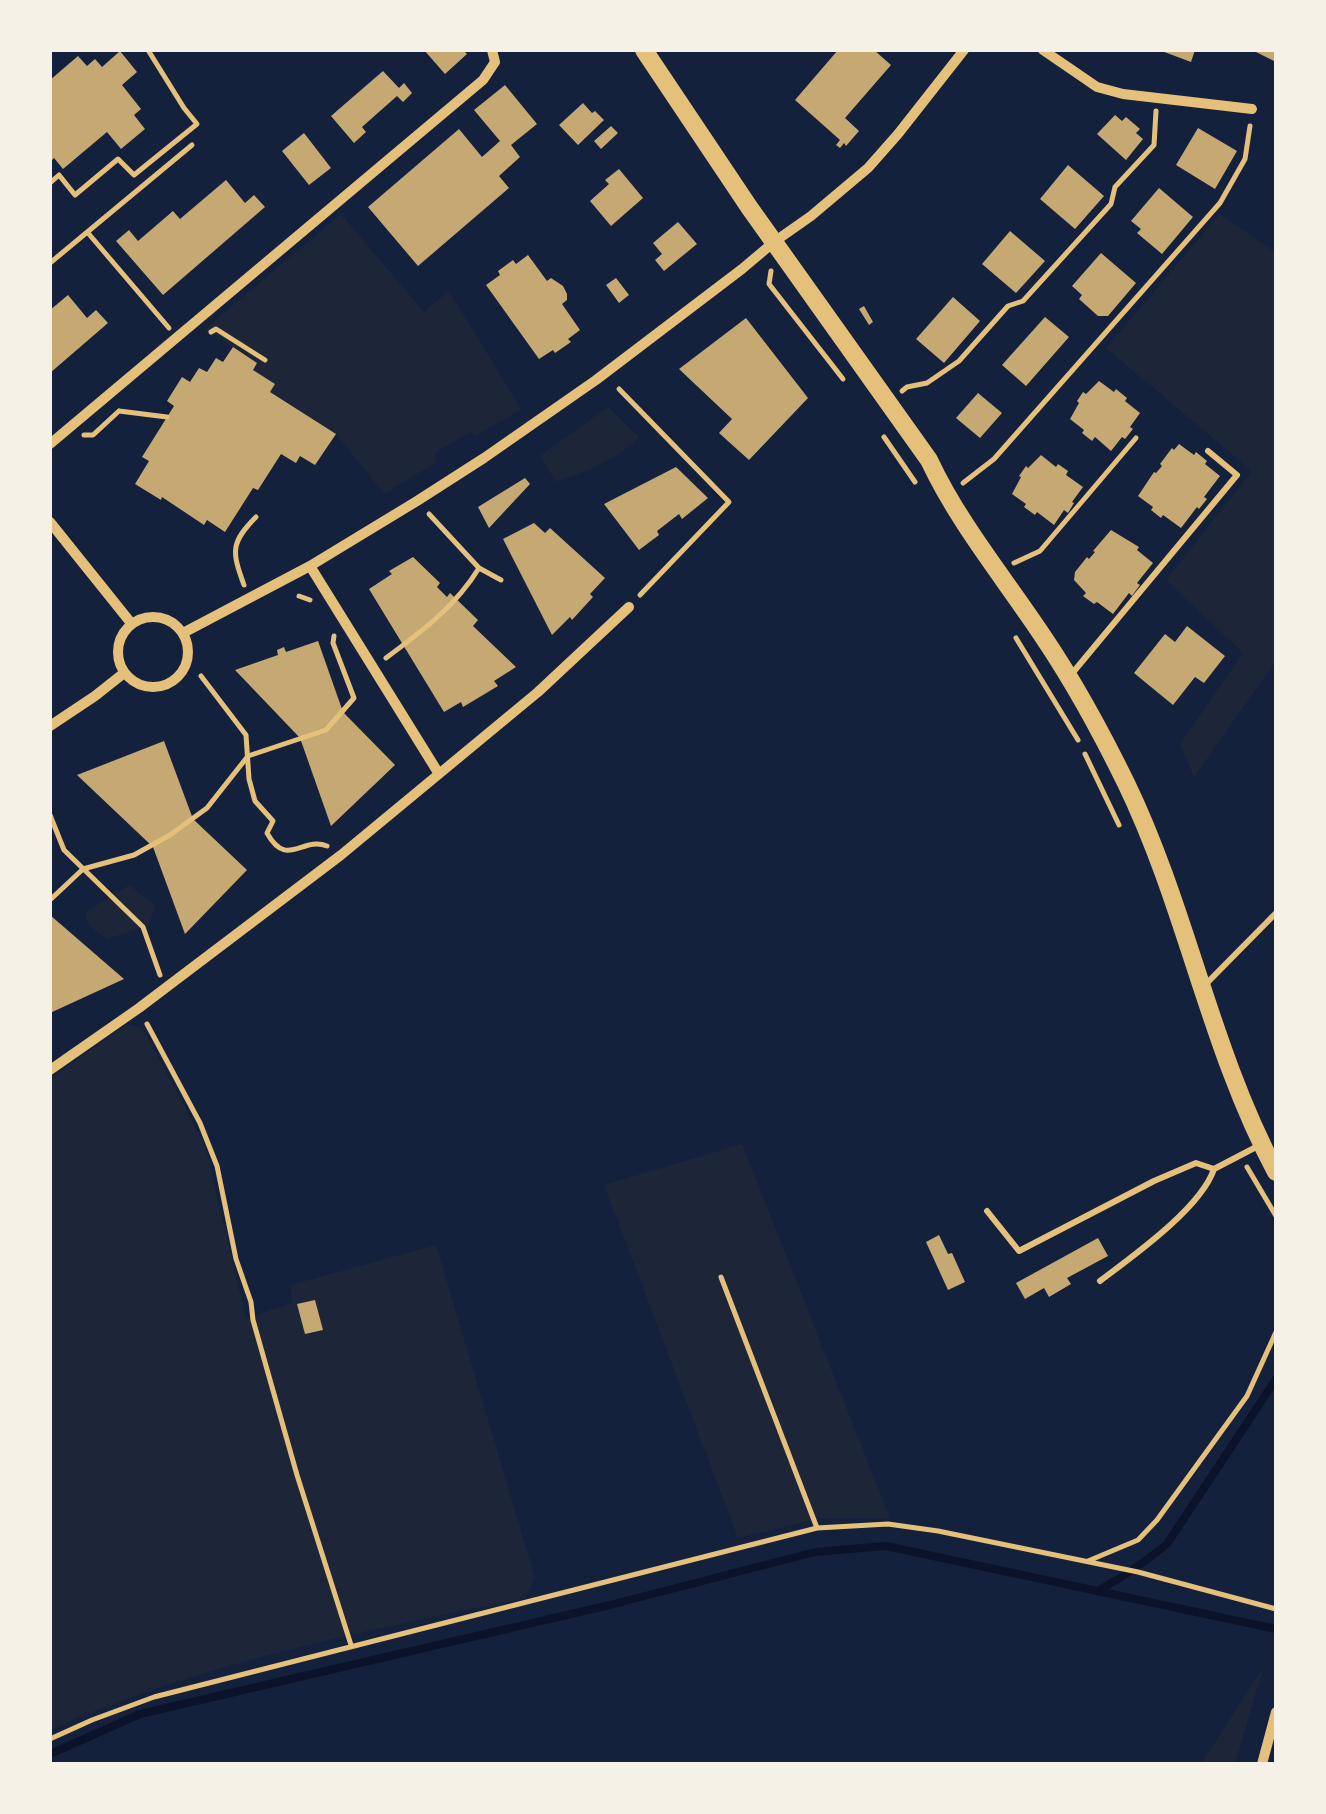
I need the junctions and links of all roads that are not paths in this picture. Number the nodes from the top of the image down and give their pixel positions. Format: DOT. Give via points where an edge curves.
graph roads {
  1 [pos="492,50"];
  2 [pos="644,50"];
  3 [pos="964,50"];
  4 [pos="1043,50"];
  5 [pos="1252,109"];
  6 [pos="774,242"];
  7 [pos="50,444"];
  8 [pos="1208,451"];
  9 [pos="50,522"];
  10 [pos="310,566"];
  11 [pos="629,607"];
  12 [pos="132,624"];
  13 [pos="183,633"];
  14 [pos="124,673"];
  15 [pos="1069,677"];
  16 [pos="50,726"];
  17 [pos="439,774"];
  18 [pos="1276,913"];
  19 [pos="1203,986"];
  20 [pos="50,1070"];
  21 [pos="1261,1144"];
  22 [pos="1214,1170"];
  23 [pos="1276,1172"];
  24 [pos="987,1212"];
  25 [pos="1100,1281"];
  26 [pos="1276,1712"];
  27 [pos="1262,1764"];
  1 -- 7 [label="street" via="495,62 483,80"];
  2 -- 6 [label="street"];
  3 -- 6 [label="street" via="868,168"];
  4 -- 5 [label="street" via="1097,87"];
  6 -- 10 [label="street" via="596,380"];
  6 -- 15 [label="street" via="929,460 946,497"];
  8 -- 15 [label="lane" via="1237,475"];
  9 -- 12 [label="street"];
  10 -- 13 [label="street"];
  10 -- 17 [label="street"];
  11 -- 17 [label="street"];
  12 -- 13 [label="street" via="165,618"];
  12 -- 14 [label="street" via="117,652"];
  13 -- 14 [label="street" via="188,652 177,678 149,687"];
  14 -- 16 [label="street"];
  15 -- 19 [label="street" via="1148,832"];
  17 -- 20 [label="street"];
  18 -- 19 [label="lane"];
  19 -- 21 [label="street"];
  21 -- 22 [label="lane"];
  21 -- 23 [label="street"];
  22 -- 24 [label="lane" via="1196,1163 1019,1252"];
  22 -- 25 [label="lane" via="1209,1184 1160,1235"];
  26 -- 27 [label="street"];
}
